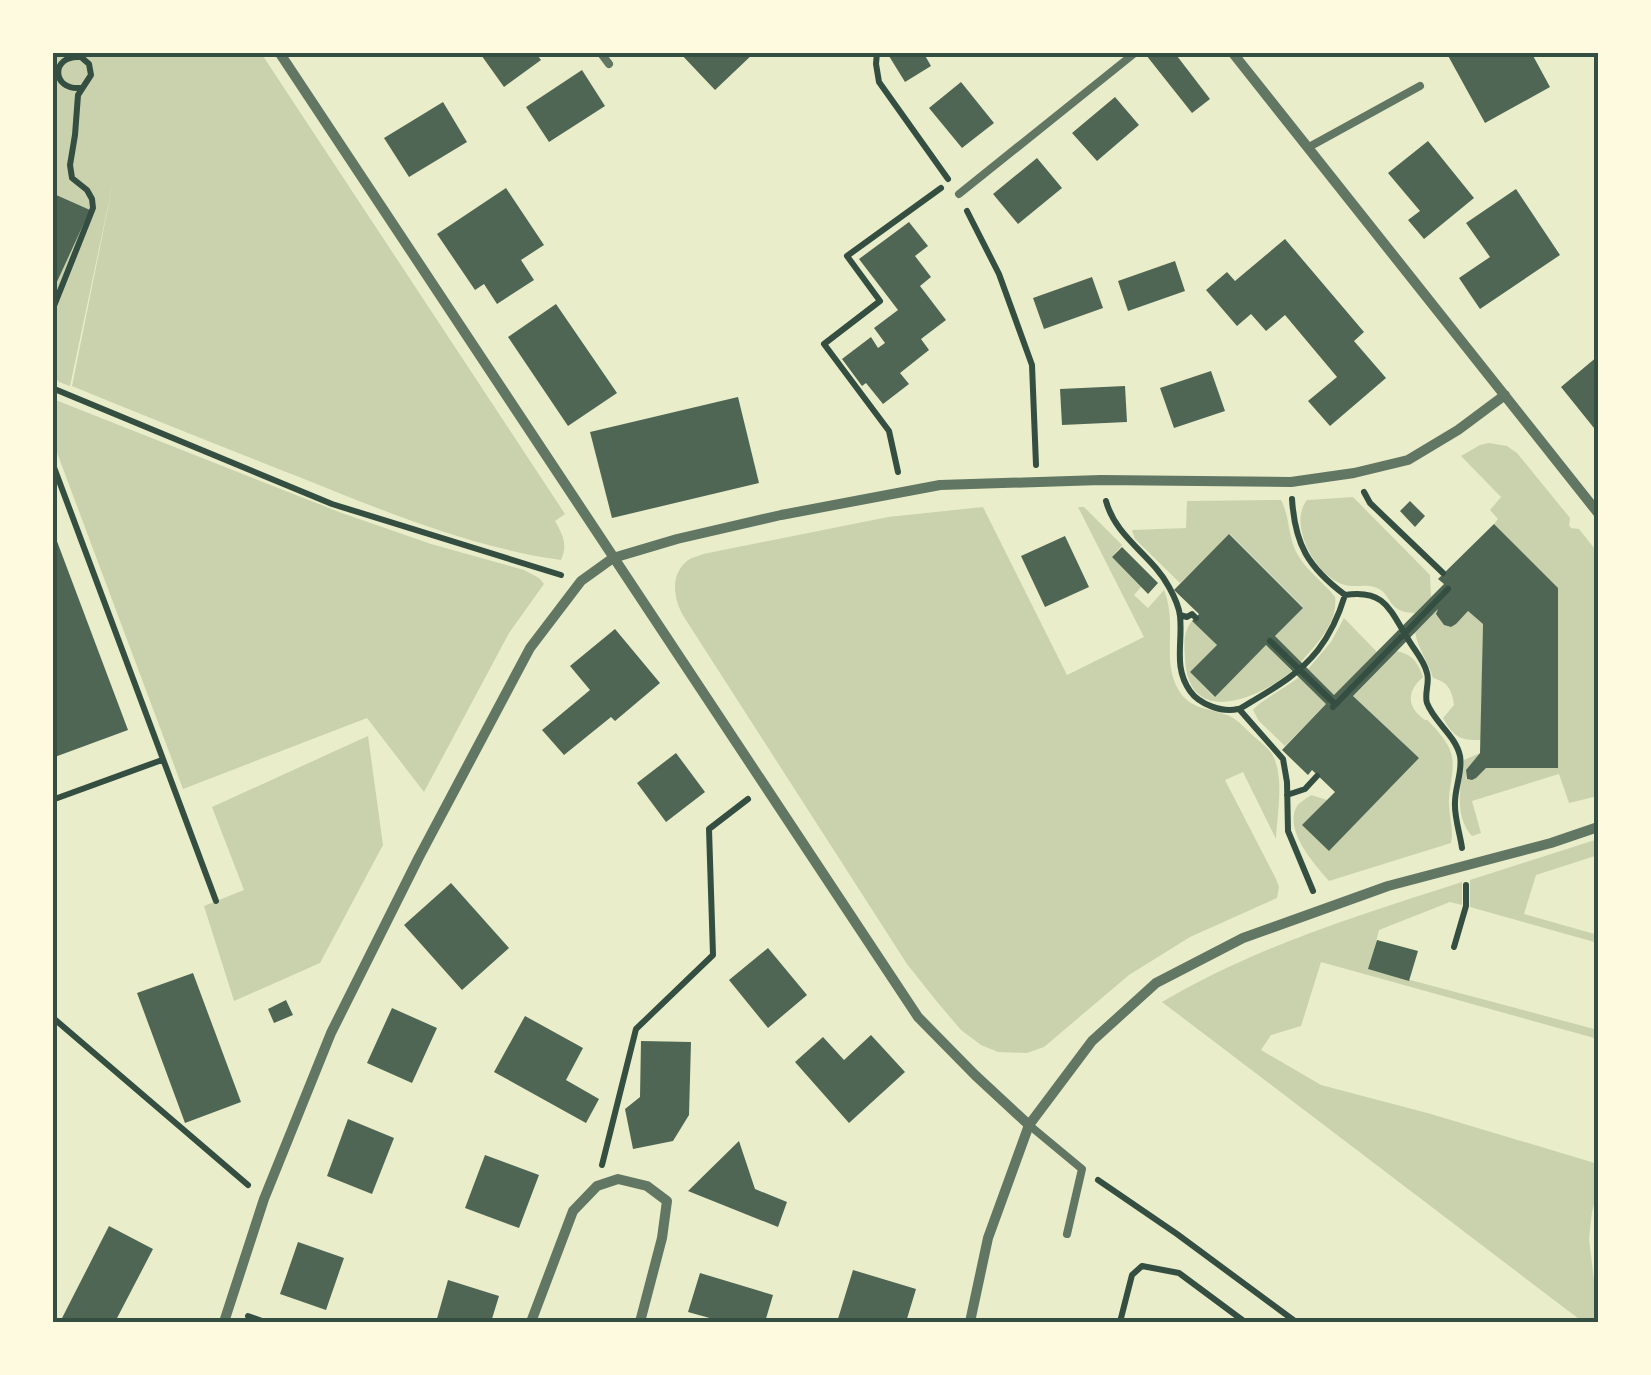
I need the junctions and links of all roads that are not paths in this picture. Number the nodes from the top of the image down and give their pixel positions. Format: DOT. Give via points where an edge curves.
graph roads {
  1 [pos="280,52"];
  2 [pos="600,52"];
  3 [pos="1136,52"];
  4 [pos="1232,52"];
  5 [pos="609,64"];
  6 [pos="1420,86"];
  7 [pos="1309,146"];
  8 [pos="959,194"];
  9 [pos="1506,394"];
  10 [pos="1598,512"];
  11 [pos="612,558"];
  12 [pos="1598,827"];
  13 [pos="1030,1125"];
  14 [pos="1067,1234"];
  15 [pos="224,1322"];
  16 [pos="530,1322"];
  17 [pos="640,1322"];
  18 [pos="970,1322"];
  1 -- 11 [label="street"];
  2 -- 5 [label="lane"];
  3 -- 8 [label="lane"];
  4 -- 7 [label="street"];
  6 -- 7 [label="lane"];
  7 -- 9 [label="street"];
  9 -- 10 [label="street"];
  9 -- 11 [label="street" via="1408,460 1354,473 1292,482 940,485 746,523"];
  11 -- 13 [label="street" via="918,1016"];
  11 -- 15 [label="street" via="582,581 530,648 419,857 331,1032 264,1198"];
  12 -- 13 [label="street" via="1388,886 1243,938 1156,983 1092,1040"];
  13 -- 14 [label="lane" via="1082,1168"];
  13 -- 18 [label="street" via="988,1238"];
  16 -- 17 [label="street" via="573,1211 597,1186 618,1180 646,1186 667,1202"];
}
